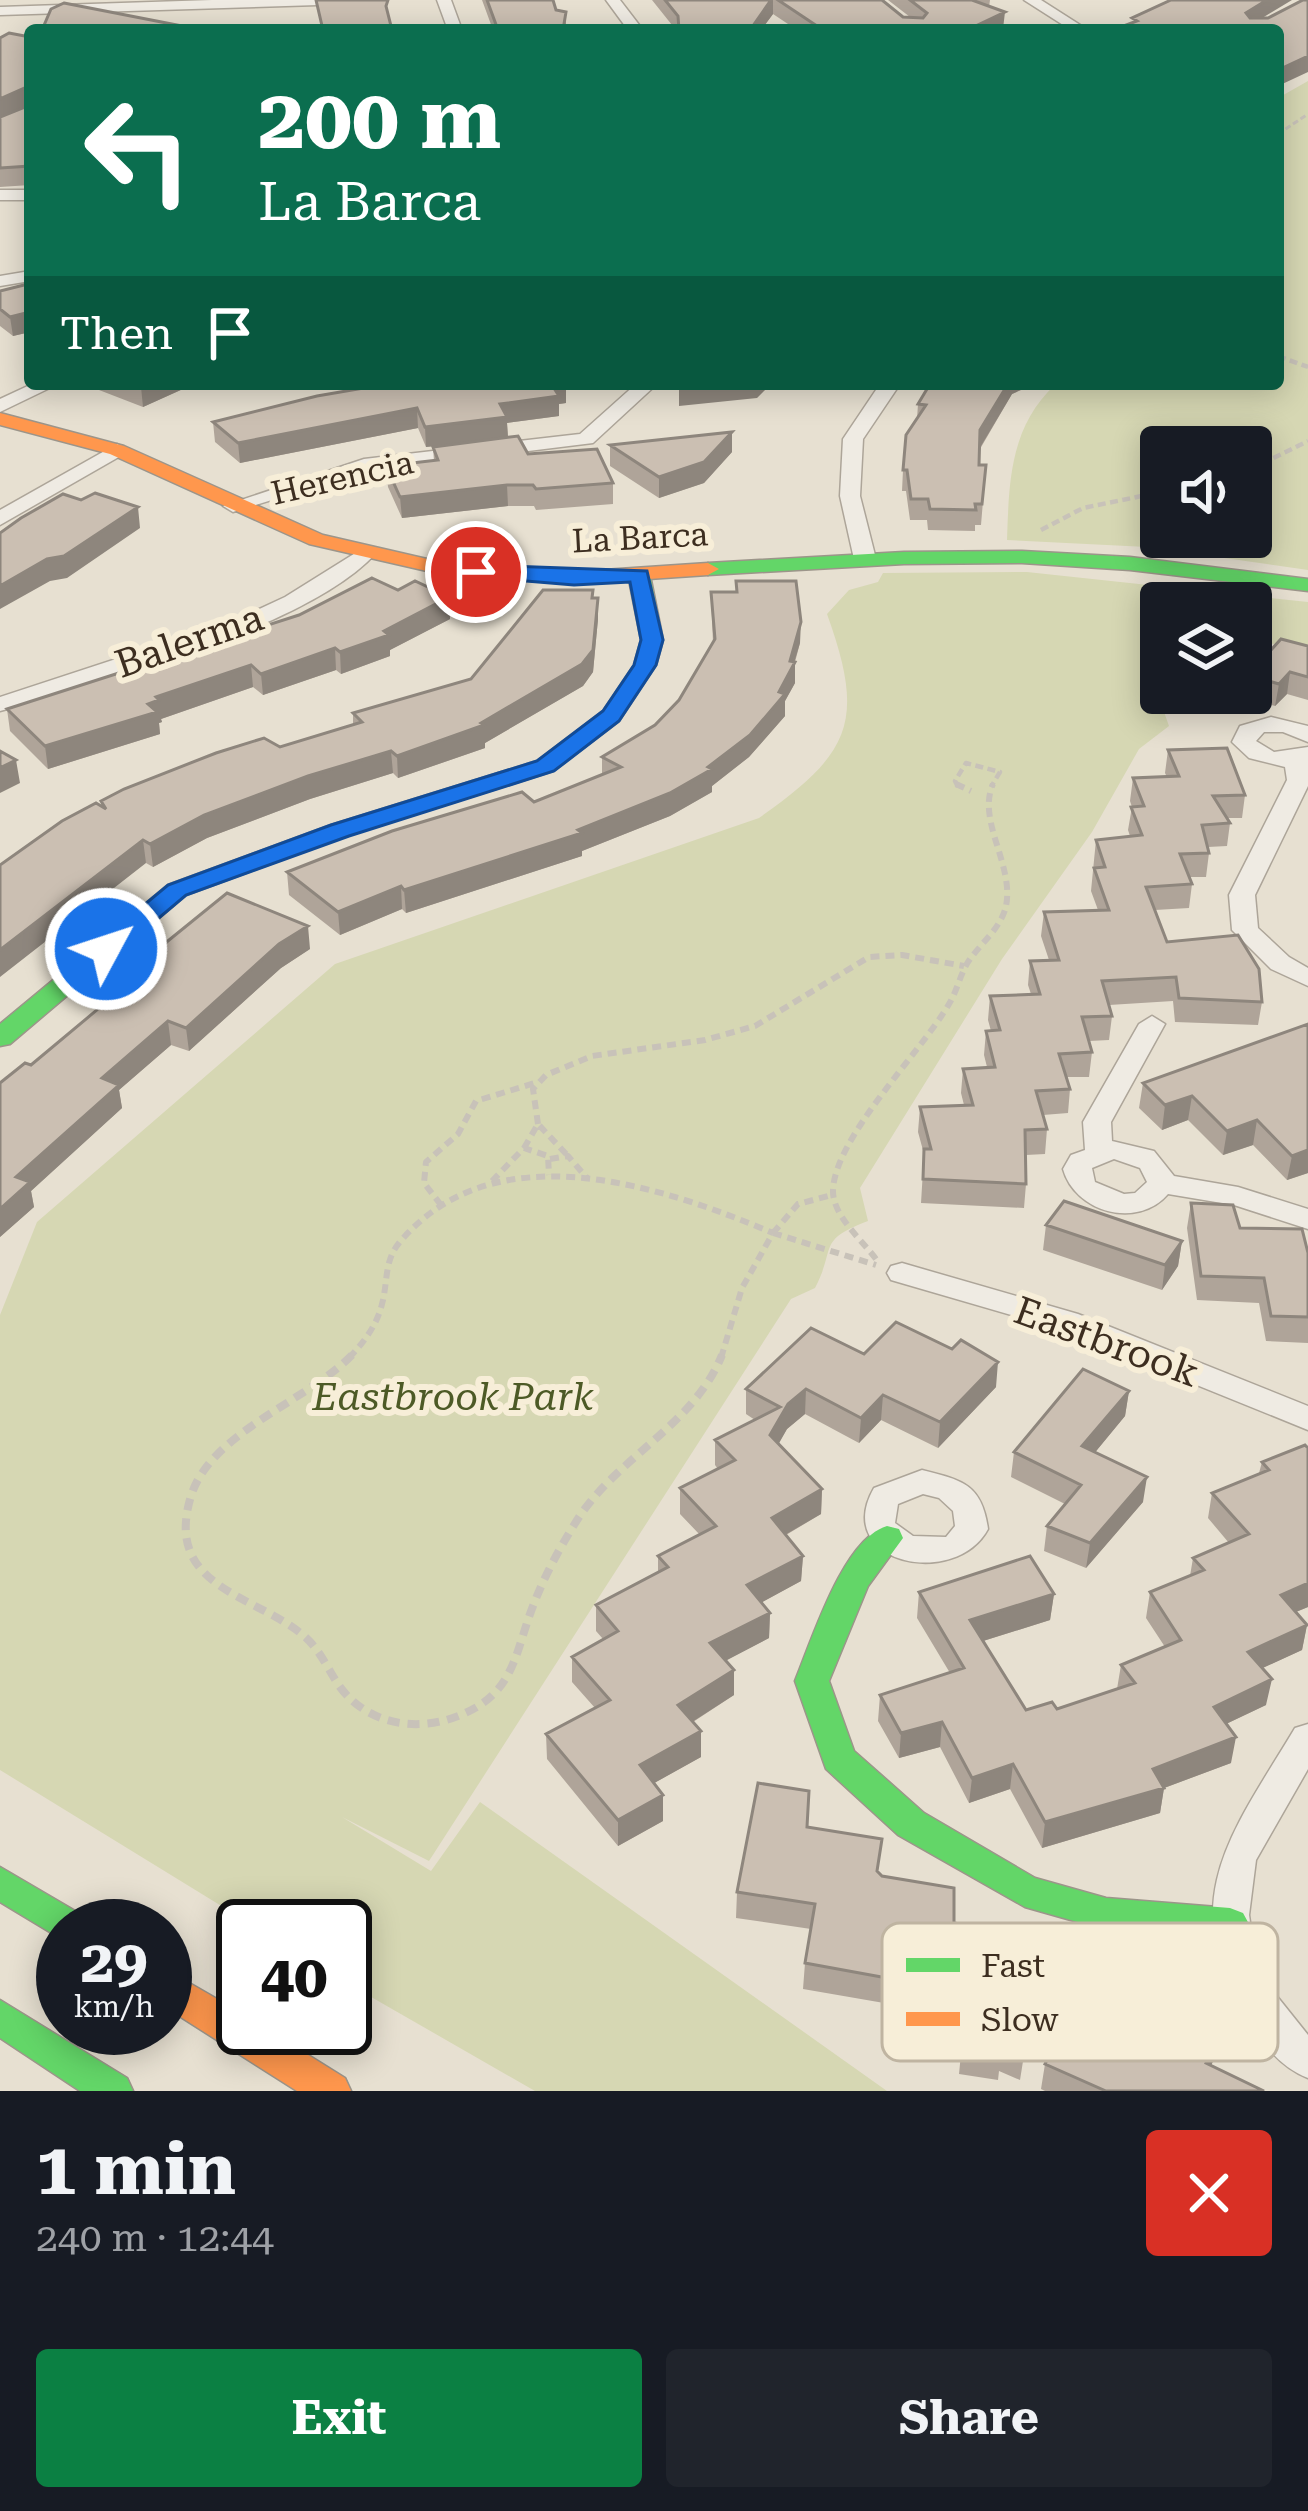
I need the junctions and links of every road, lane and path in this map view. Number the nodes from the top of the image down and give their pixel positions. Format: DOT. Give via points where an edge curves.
graph roads {
  1 [pos="350,0"];
  2 [pos="1031,0"];
  3 [pos="0,11"];
  4 [pos="1071,24"];
  5 [pos="35,390"];
  6 [pos="640,390"];
  7 [pos="886,390"];
  8 [pos="0,406"];
  9 [pos="0,419"];
  10 [pos="1308,441"];
  11 [pos="117,450"];
  12 [pos="1272,459"];
  13 [pos="1140,494"];
  14 [pos="233,506"];
  15 [pos="0,519"];
  16 [pos="365,554"];
  17 [pos="1041,557"];
  18 [pos="865,559"];
  19 [pos="639,575"];
  20 [pos="1308,585"];
  21 [pos="0,704"];
  22 [pos="1304,742"];
  23 [pos="971,791"];
  24 [pos="964,966"];
  25 [pos="1308,978"];
  26 [pos="1151,1024"];
  27 [pos="0,1038"];
  28 [pos="535,1083"];
  29 [pos="538,1124"];
  30 [pos="524,1148"];
  31 [pos="1099,1151"];
  32 [pos="568,1156"];
  33 [pos="550,1159"];
  34 [pos="549,1175"];
  35 [pos="587,1178"];
  36 [pos="489,1184"];
  37 [pos="1161,1184"];
  38 [pos="832,1195"];
  39 [pos="442,1205"];
  40 [pos="1308,1220"];
  41 [pos="773,1233"];
  42 [pos="902,1273"];
  43 [pos="1308,1419"];
  44 [pos="887,1538"];
  45 [pos="1308,1738"];
  46 [pos="0,1882"];
  47 [pos="36,1905"];
  48 [pos="1218,1923"];
  49 [pos="1230,1923"];
  50 [pos="192,2004"];
  51 [pos="0,2017"];
  52 [pos="1278,2026"];
  53 [pos="1308,2060"];
  54 [pos="113,2091"];
  55 [pos="331,2091"];
  1 -- 3 [label="street" via="280,10"];
  2 -- 4 [label="street"];
  5 -- 8 [label="street"];
  6 -- 14 [label="street, Herencia" via="586,439 364,465"];
  7 -- 18 [label="street" via="853,439 850,496"];
  9 -- 11 [label="street, La Barca"];
  10 -- 12 [label="path"];
  11 -- 14 [label="street, La Barca"];
  11 -- 15 [label="street"];
  13 -- 17 [label="path" via="1063,514 1041,530"];
  14 -- 16 [label="street, La Barca"];
  16 -- 19 [label="street, La Barca" via="512,576"];
  16 -- 21 [label="street, Balerma" via="291,604"];
  17 -- 18 [label="street, La Barca"];
  17 -- 20 [label="street, La Barca"];
  18 -- 19 [label="street, La Barca"];
  19 -- 27 [label="street" via="652,640 645,665 611,716 545,766 177,890"];
  22 -- 25 [label="street" via="1299,780 1242,895 1245,929"];
  23 -- 24 [label="path" via="955,781 966,763 1000,772 989,798 1010,885 995,931"];
  24 -- 28 [label="path" via="867,959 729,1036 586,1058"];
  24 -- 38 [label="path" via="953,998 854,1138"];
  26 -- 31 [label="street" via="1097,1122"];
  28 -- 29 [label="path"];
  28 -- 39 [label="path" via="476,1101 458,1134 426,1162 424,1183"];
  29 -- 30 [label="path"];
  29 -- 32 [label="path"];
  30 -- 33 [label="path"];
  30 -- 36 [label="path"];
  31 -- 37 [label="street" via="1137,1154 1156,1166"];
  31 -- 37 [label="street" via="1077,1169 1082,1186 1100,1200 1140,1202"];
  32 -- 33 [label="path"];
  32 -- 35 [label="path"];
  33 -- 34 [label="path"];
  34 -- 35 [label="path"];
  34 -- 36 [label="path"];
  35 -- 41 [label="path" via="718,1207"];
  36 -- 39 [label="path"];
  37 -- 40 [label="street" via="1238,1196"];
  38 -- 41 [label="path" via="798,1204"];
  38 -- 41 [label="path" via="882,1267"];
  39 -- 41 [label="path" via="397,1244 372,1332 321,1384 222,1446 194,1486 187,1518 191,1558 203,1576 305,1637 373,1717 407,1724 466,1715 508,1684 540,1589 577,1521 714,1372 742,1288"];
  42 -- 43 [label="street, Eastbrook" via="1067,1321"];
  44 -- 48 [label="street" via="854,1580 812,1681 839,1760 911,1824 1024,1891 1106,1914"];
  45 -- 49 [label="street" via="1239,1858"];
  46 -- 47 [label="street"];
  50 -- 55 [label="street"];
  51 -- 54 [label="street"];
  52 -- 53 [label="street"];
}
